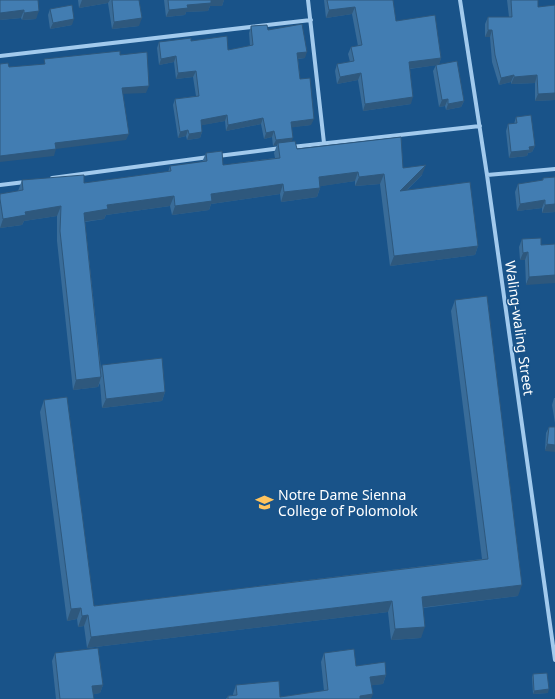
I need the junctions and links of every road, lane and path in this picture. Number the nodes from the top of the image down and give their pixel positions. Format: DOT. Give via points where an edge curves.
graph roads {
  1 [pos="308,0"];
  2 [pos="460,0"];
  3 [pos="311,20"];
  4 [pos="0,56"];
  5 [pos="480,126"];
  6 [pos="324,143"];
  7 [pos="555,169"];
  8 [pos="487,175"];
  9 [pos="46,179"];
  10 [pos="31,181"];
  11 [pos="0,185"];
  12 [pos="555,660"];
  1 -- 3 [label="street"];
  2 -- 5 [label="street, Waling-waling Street"];
  3 -- 4 [label="street"];
  3 -- 6 [label="street"];
  5 -- 6 [label="street"];
  5 -- 8 [label="street, Waling-waling Street"];
  6 -- 9 [label="street" via="177,160"];
  7 -- 8 [label="street"];
  8 -- 12 [label="street, Waling-waling Street"];
  10 -- 11 [label="street"];
}
